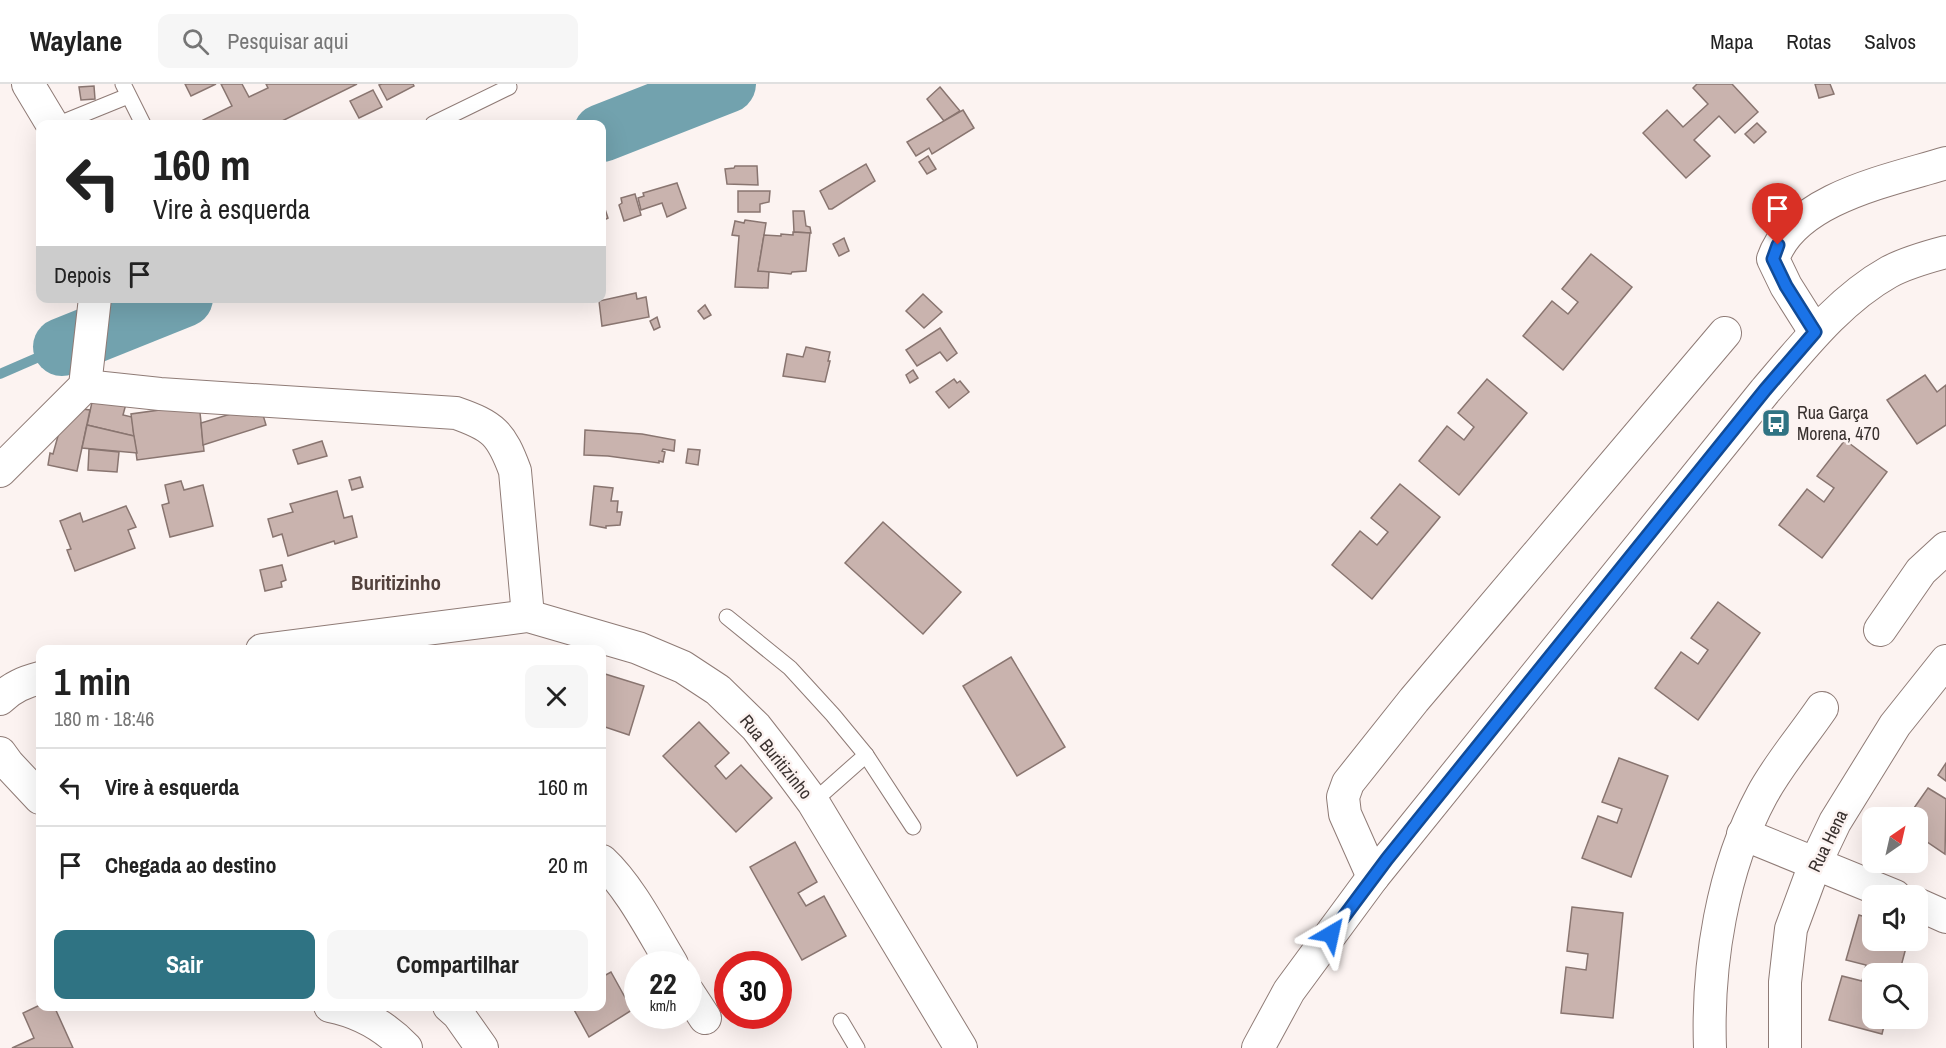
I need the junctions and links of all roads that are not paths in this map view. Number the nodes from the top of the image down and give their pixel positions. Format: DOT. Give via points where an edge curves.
graph roads {
  1 [pos="28,84"];
  2 [pos="509,87"];
  3 [pos="125,90"];
  4 [pos="50,120"];
  5 [pos="67,120"];
  6 [pos="141,120"];
  7 [pos="441,120"];
  8 [pos="1946,163"];
  9 [pos="1946,252"];
  10 [pos="94,303"];
  11 [pos="1815,332"];
  12 [pos="1725,333"];
  13 [pos="85,386"];
  14 [pos="0,471"];
  15 [pos="1946,548"];
  16 [pos="528,616"];
  17 [pos="727,617"];
  18 [pos="1880,630"];
  19 [pos="300,645"];
  20 [pos="1946,661"];
  21 [pos="36,679"];
  22 [pos="0,699"];
  23 [pos="1822,708"];
  24 [pos="0,753"];
  25 [pos="866,755"];
  26 [pos="36,794"];
  27 [pos="813,802"];
  28 [pos="913,827"];
  29 [pos="1743,834"];
  30 [pos="606,864"];
  31 [pos="1815,864"];
  32 [pos="1373,877"];
  33 [pos="1868,885"];
  34 [pos="1928,909"];
  35 [pos="1946,917"];
  36 [pos="664,951"];
  37 [pos="346,1011"];
  38 [pos="455,1011"];
  39 [pos="702,1013"];
  40 [pos="705,1018"];
  41 [pos="841,1021"];
  42 [pos="406,1048"];
  43 [pos="482,1048"];
  44 [pos="857,1048"];
  45 [pos="961,1048"];
  46 [pos="1258,1048"];
  47 [pos="1710,1048"];
  48 [pos="1785,1048"];
  1 -- 4 [label="street"];
  2 -- 7 [label="lane"];
  3 -- 5 [label="lane"];
  3 -- 6 [label="lane"];
  8 -- 11 [label="street" via="1861,189 1825,205 1788,232 1773,259"];
  9 -- 11 [label="street" via="1890,272"];
  10 -- 13 [label="street"];
  11 -- 32 [label="street"];
  12 -- 32 [label="street" via="1347,783 1343,797 1345,814"];
  13 -- 14 [label="street"];
  13 -- 16 [label="street" via="456,413 478,421 495,432 507,448 515,471"];
  15 -- 18 [label="street" via="1921,571"];
  16 -- 19 [label="street, Rua Buritizinho"];
  16 -- 27 [label="street, Rua Buritizinho" via="638,648 684,667 717,690 756,727"];
  17 -- 25 [label="lane" via="790,668"];
  20 -- 31 [label="street, Rua Hena" via="1894,725 1835,822"];
  21 -- 22 [label="street" via="8,691"];
  23 -- 29 [label="street" via="1762,794"];
  24 -- 26 [label="street"];
  25 -- 27 [label="lane"];
  25 -- 28 [label="lane"];
  27 -- 45 [label="street, Rua Buritizinho"];
  29 -- 31 [label="street"];
  29 -- 47 [label="street" via="1727,885 1716,946 1708,1008"];
  30 -- 36 [label="street"];
  31 -- 33 [label="street"];
  31 -- 48 [label="street, Rua Hena" via="1791,929 1785,982"];
  32 -- 46 [label="street" via="1289,991"];
  34 -- 35 [label="street"];
  37 -- 42 [label="street" via="366,1017 392,1033"];
  38 -- 43 [label="street"];
  39 -- 40 [label="street"];
  41 -- 44 [label="lane"];
}
